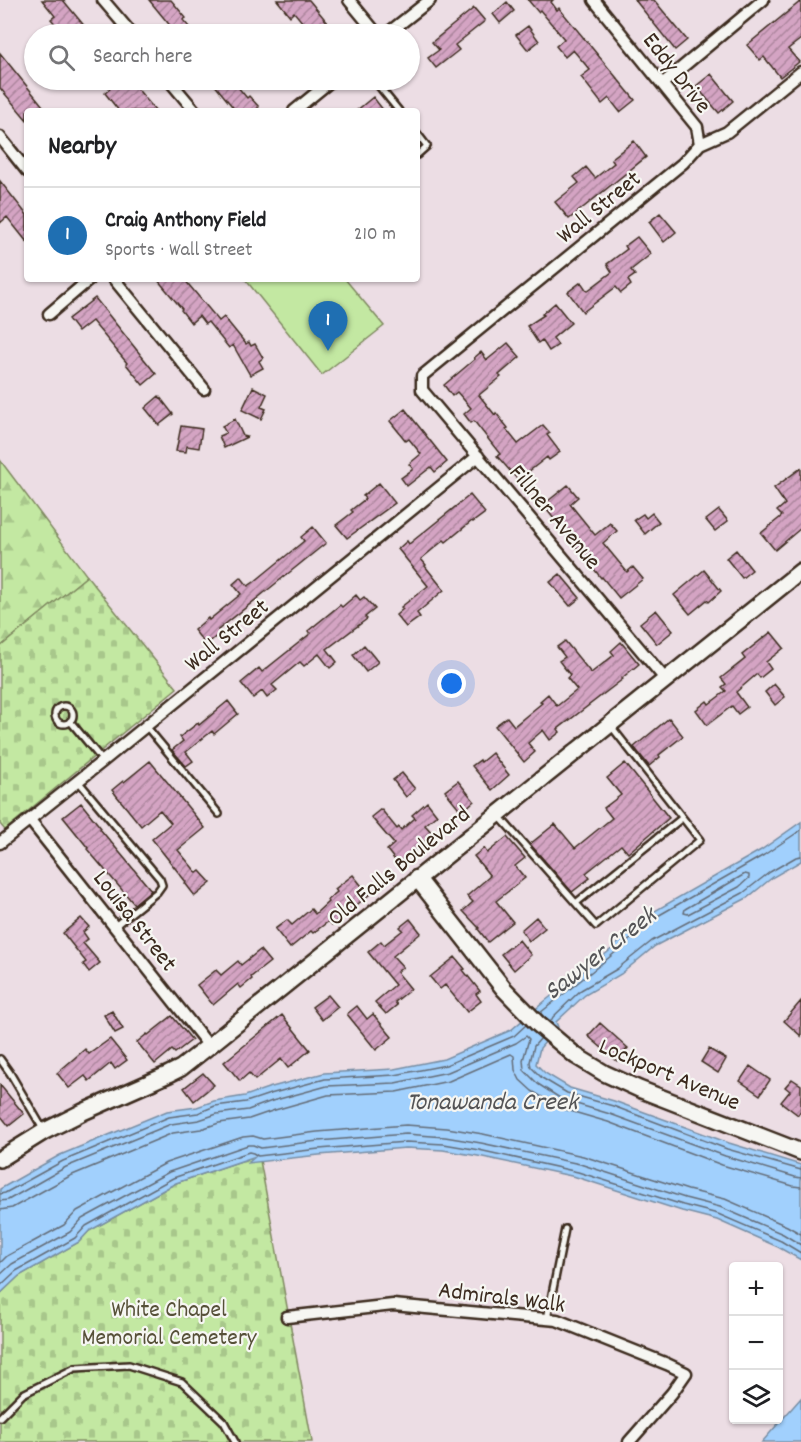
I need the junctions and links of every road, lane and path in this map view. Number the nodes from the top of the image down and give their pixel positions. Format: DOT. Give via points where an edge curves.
graph roads {
  1 [pos="103,0"];
  2 [pos="349,0"];
  3 [pos="430,0"];
  4 [pos="594,0"];
  5 [pos="763,0"];
  6 [pos="123,24"];
  7 [pos="369,24"];
  8 [pos="400,24"];
  9 [pos="801,72"];
  10 [pos="662,84"];
  11 [pos="177,90"];
  12 [pos="320,90"];
  13 [pos="382,90"];
  14 [pos="192,108"];
  15 [pos="298,108"];
  16 [pos="397,108"];
  17 [pos="0,137"];
  18 [pos="420,137"];
  19 [pos="700,144"];
  20 [pos="420,152"];
  21 [pos="24,167"];
  22 [pos="86,282"];
  23 [pos="116,282"];
  24 [pos="49,314"];
  25 [pos="422,376"];
  26 [pos="204,389"];
  27 [pos="478,456"];
  28 [pos="801,571"];
  29 [pos="666,680"];
  30 [pos="70,721"];
  31 [pos="610,725"];
  32 [pos="146,726"];
  33 [pos="103,761"];
  34 [pos="78,781"];
  35 [pos="219,814"];
  36 [pos="498,814"];
  37 [pos="682,818"];
  38 [pos="30,820"];
  39 [pos="0,843"];
  40 [pos="417,878"];
  41 [pos="576,903"];
  42 [pos="115,926"];
  43 [pos="209,1047"];
  44 [pos="0,1059"];
  45 [pos="45,1131"];
  46 [pos="801,1152"];
  47 [pos="0,1159"];
  48 [pos="566,1229"];
  49 [pos="287,1317"];
  50 [pos="547,1319"];
  51 [pos="0,1417"];
  52 [pos="235,1442"];
  53 [pos="629,1442"];
  1 -- 6 [label="street"];
  2 -- 7 [label="street"];
  3 -- 8 [label="street"];
  4 -- 10 [label="street, Eddy Drive"];
  5 -- 10 [label="street"];
  9 -- 19 [label="street, Wall Street" via="727,132"];
  10 -- 19 [label="street, Eddy Drive" via="697,127"];
  11 -- 14 [label="street"];
  12 -- 15 [label="street"];
  13 -- 16 [label="lane"];
  17 -- 21 [label="street"];
  18 -- 20 [label="lane" via="427,146"];
  19 -- 25 [label="street, Wall Street" via="683,163"];
  22 -- 24 [label="street"];
  23 -- 26 [label="street"];
  25 -- 27 [label="street, Fillner Avenue" via="422,390"];
  27 -- 29 [label="street, Fillner Avenue"];
  27 -- 32 [label="street, Wall Street"];
  28 -- 29 [label="street, Old Falls Boulevard"];
  29 -- 31 [label="street, Old Falls Boulevard"];
  30 -- 33 [label="lane"];
  31 -- 36 [label="street, Old Falls Boulevard"];
  31 -- 37 [label="lane"];
  32 -- 33 [label="street, Wall Street"];
  32 -- 35 [label="lane"];
  33 -- 34 [label="street, Wall Street"];
  34 -- 38 [label="street, Wall Street"];
  34 -- 42 [label="lane" via="162,885"];
  36 -- 40 [label="street, Old Falls Boulevard"];
  36 -- 41 [label="lane"];
  37 -- 41 [label="lane"];
  37 -- 41 [label="lane" via="700,840 596,926"];
  38 -- 39 [label="street, Wall Street"];
  38 -- 42 [label="street, Louisa Street"];
  40 -- 43 [label="street, Old Falls Boulevard"];
  40 -- 46 [label="street, Lockport Avenue" via="523,1010 583,1061 617,1079"];
  42 -- 43 [label="street, Louisa Street"];
  43 -- 45 [label="street, Old Falls Boulevard" via="181,1068"];
  44 -- 45 [label="lane"];
  45 -- 47 [label="street, Old Falls Boulevard"];
  48 -- 50 [label="lane"];
  49 -- 50 [label="street, Admirals Walk" via="393,1305"];
  50 -- 53 [label="street, Admirals Walk" via="686,1373"];
  51 -- 52 [label="lane" via="23,1394 75,1368 129,1365 182,1382 224,1422"];
}
